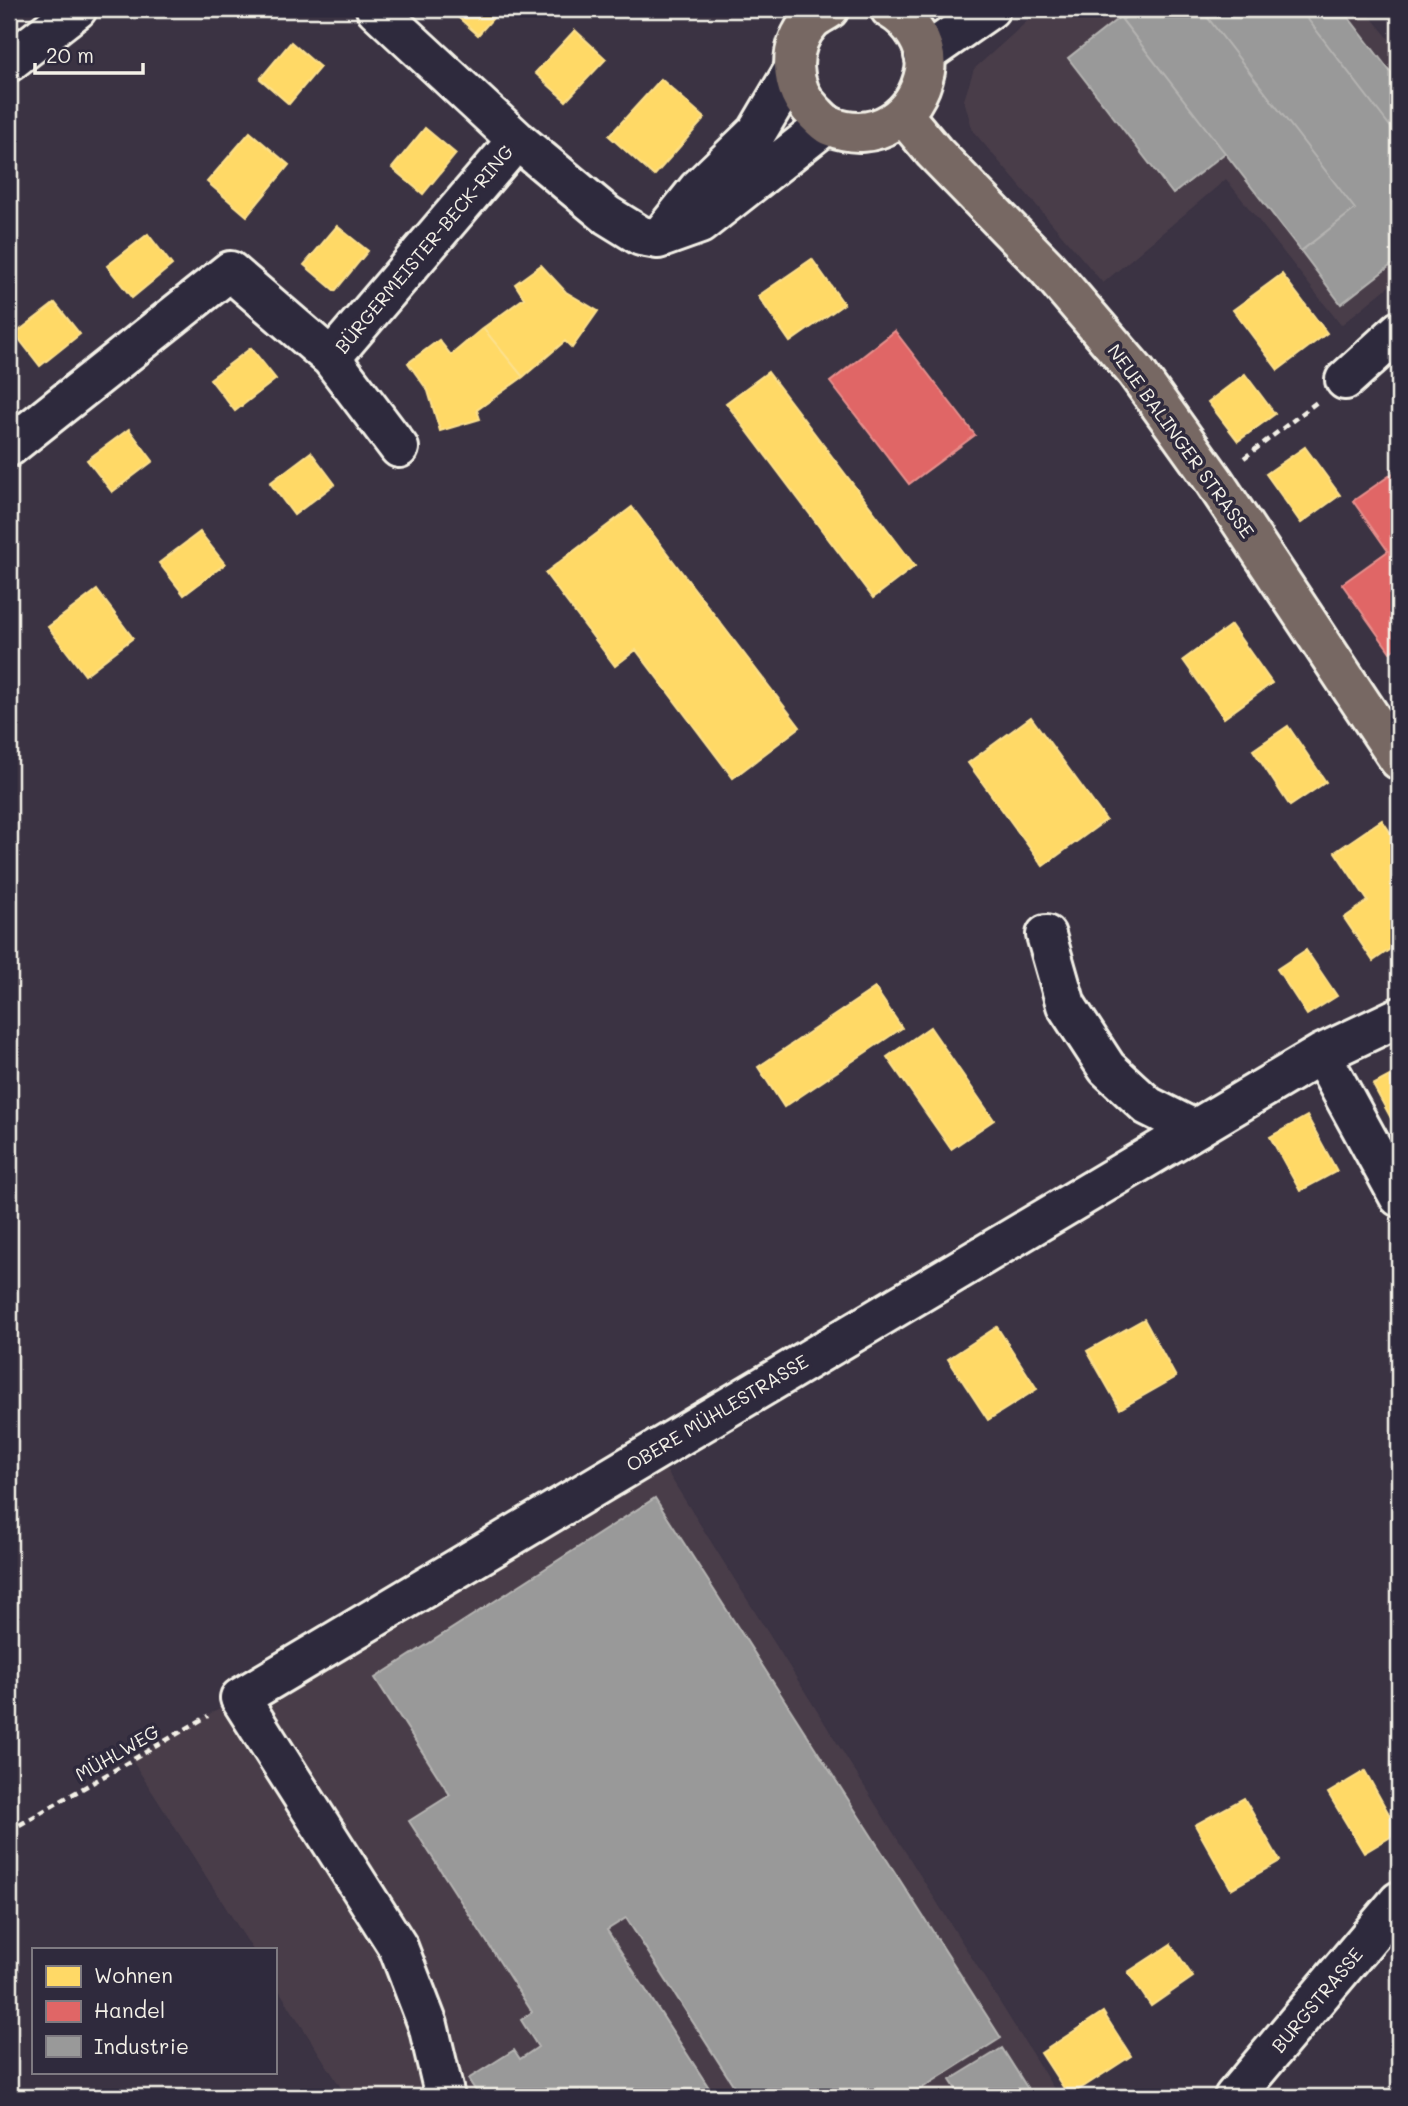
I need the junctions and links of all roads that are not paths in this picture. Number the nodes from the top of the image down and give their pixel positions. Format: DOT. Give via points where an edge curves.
graph roads {
  1 [pos="77,9"];
  2 [pos="376,9"];
  3 [pos="990,9"];
  4 [pos="900,11"];
  5 [pos="813,13"];
  6 [pos="924,54"];
  7 [pos="9,62"];
  8 [pos="793,71"];
  9 [pos="903,115"];
  10 [pos="827,124"];
  11 [pos="517,140"];
  12 [pos="658,239"];
  13 [pos="1399,331"];
  14 [pos="331,358"];
  15 [pos="1345,380"];
  16 [pos="9,447"];
  17 [pos="399,448"];
  18 [pos="1399,760"];
  19 [pos="1046,935"];
  20 [pos="1399,1017"];
  21 [pos="1321,1054"];
  22 [pos="1194,1129"];
  23 [pos="1399,1197"];
  24 [pos="1399,1901"];
  25 [pos="445,2097"];
  26 [pos="1234,2097"];
  1 -- 7 [label="street"];
  2 -- 11 [label="street, BÜRGERMEISTER-BECK-RING"];
  3 -- 6 [label="street"];
  4 -- 6 [label="main road"];
  5 -- 8 [label="main road" via="798,42"];
  6 -- 9 [label="main road" via="926,67 919,93"];
  8 -- 10 [label="main road" via="803,102"];
  8 -- 12 [label="street" via="757,132 698,189"];
  9 -- 10 [label="main road" via="883,128 858,132"];
  9 -- 18 [label="main road, NEUE BALINGER STRASSE" via="1046,267 1136,372"];
  10 -- 12 [label="street" via="700,224"];
  11 -- 12 [label="street, BÜRGERMEISTER-BECK-RING" via="607,215 641,236"];
  11 -- 14 [label="street, BÜRGERMEISTER-BECK-RING"];
  13 -- 15 [label="street"];
  14 -- 16 [label="street, BÜRGERMEISTER-BECK-RING" via="230,271"];
  14 -- 17 [label="street, BÜRGERMEISTER-BECK-RING"];
  19 -- 22 [label="street" via="1066,1005 1107,1068 1148,1106"];
  20 -- 21 [label="street, OBERE MÜHLESTRASSE"];
  21 -- 22 [label="street, OBERE MÜHLESTRASSE"];
  21 -- 23 [label="street"];
  22 -- 25 [label="street, OBERE MÜHLESTRASSE" via="240,1698 398,1947 428,2025"];
  24 -- 26 [label="street, BURGSTRASSE"];
}
